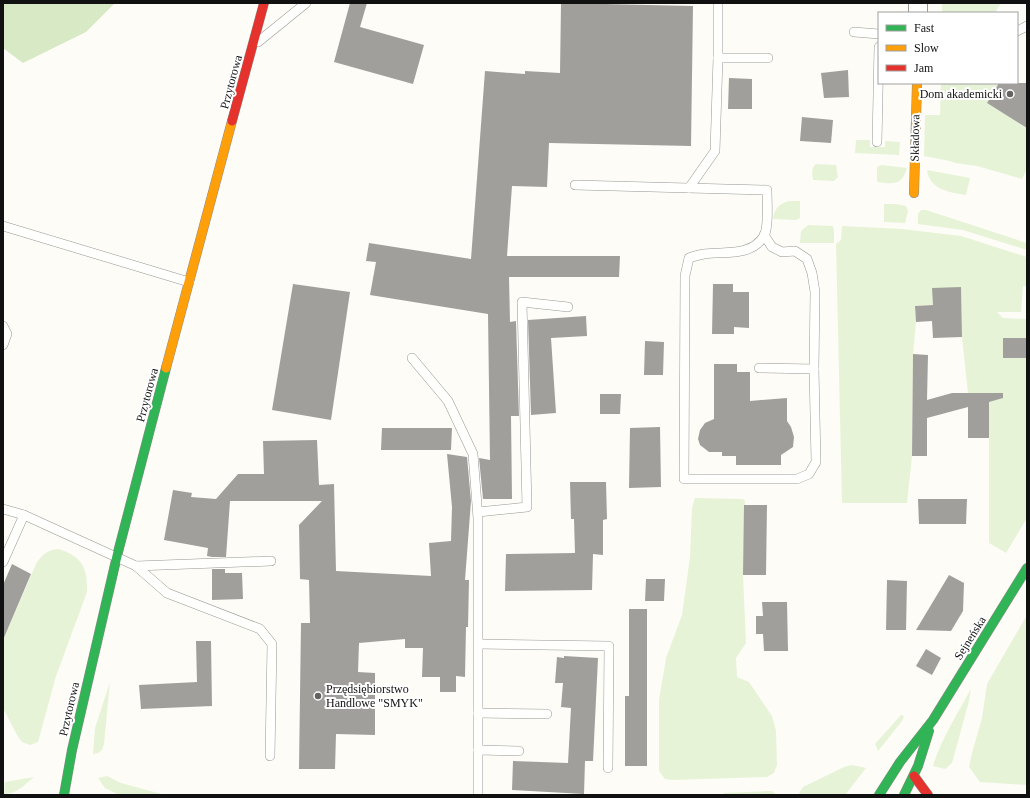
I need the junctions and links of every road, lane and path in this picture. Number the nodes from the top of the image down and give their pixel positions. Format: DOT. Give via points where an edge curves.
graph roads {
  1 [pos="264,3"];
  2 [pos="306,3"];
  3 [pos="718,3"];
  4 [pos="1027,26"];
  5 [pos="1018,31"];
  6 [pos="854,32"];
  7 [pos="878,34"];
  8 [pos="253,46"];
  9 [pos="718,58"];
  10 [pos="768,58"];
  11 [pos="878,84"];
  12 [pos="917,84"];
  13 [pos="877,142"];
  14 [pos="575,185"];
  15 [pos="689,188"];
  16 [pos="914,194"];
  17 [pos="3,226"];
  18 [pos="764,235"];
  19 [pos="189,282"];
  20 [pos="568,307"];
  21 [pos="3,326"];
  22 [pos="3,345"];
  23 [pos="412,358"];
  24 [pos="759,368"];
  25 [pos="814,368"];
  26 [pos="3,509"];
  27 [pos="478,512"];
  28 [pos="24,515"];
  29 [pos="117,556"];
  30 [pos="271,561"];
  31 [pos="3,562"];
  32 [pos="136,566"];
  33 [pos="1027,568"];
  34 [pos="479,644"];
  35 [pos="478,713"];
  36 [pos="547,714"];
  37 [pos="933,720"];
  38 [pos="478,750"];
  39 [pos="519,751"];
  40 [pos="270,756"];
  41 [pos="608,768"];
  42 [pos="914,776"];
  43 [pos="64,795"];
  44 [pos="478,795"];
  45 [pos="879,795"];
  46 [pos="904,795"];
  47 [pos="928,795"];
  1 -- 8 [label="street, Przytorowa"];
  2 -- 8 [label="lane"];
  3 -- 9 [label="lane"];
  4 -- 5 [label="lane"];
  6 -- 7 [label="lane"];
  8 -- 19 [label="street, Przytorowa"];
  9 -- 10 [label="lane"];
  9 -- 15 [label="lane" via="715,151"];
  11 -- 13 [label="lane"];
  12 -- 16 [label="street, Składowa"];
  14 -- 15 [label="lane"];
  15 -- 18 [label="lane" via="766,190 768,215"];
  17 -- 19 [label="lane"];
  18 -- 25 [label="lane" via="772,247 782,252 795,251 807,259 810,266 815,292"];
  18 -- 25 [label="lane" via="753,247 739,252 705,254 689,258 685,276 684,479 797,479 809,474 816,462"];
  19 -- 29 [label="street, Przytorowa"];
  20 -- 27 [label="lane" via="522,302 527,507"];
  21 -- 22 [label="lane" via="7,334"];
  23 -- 27 [label="lane" via="448,400 473,454"];
  24 -- 25 [label="lane"];
  26 -- 28 [label="lane"];
  27 -- 34 [label="lane"];
  28 -- 29 [label="lane"];
  28 -- 31 [label="lane"];
  29 -- 32 [label="lane"];
  29 -- 43 [label="street, Przytorowa"];
  30 -- 32 [label="lane"];
  32 -- 40 [label="lane" via="167,593 260,629 272,644"];
  33 -- 37 [label="street, Sejneńska"];
  34 -- 35 [label="lane"];
  34 -- 41 [label="lane" via="609,646"];
  35 -- 36 [label="lane"];
  35 -- 38 [label="lane"];
  37 -- 42 [label="street, Sejneńska"];
  37 -- 45 [label="street, Sejneńska" via="900,762"];
  38 -- 39 [label="lane"];
  38 -- 44 [label="lane"];
  42 -- 46 [label="street, Sejneńska"];
  42 -- 47 [label="street"];
}
